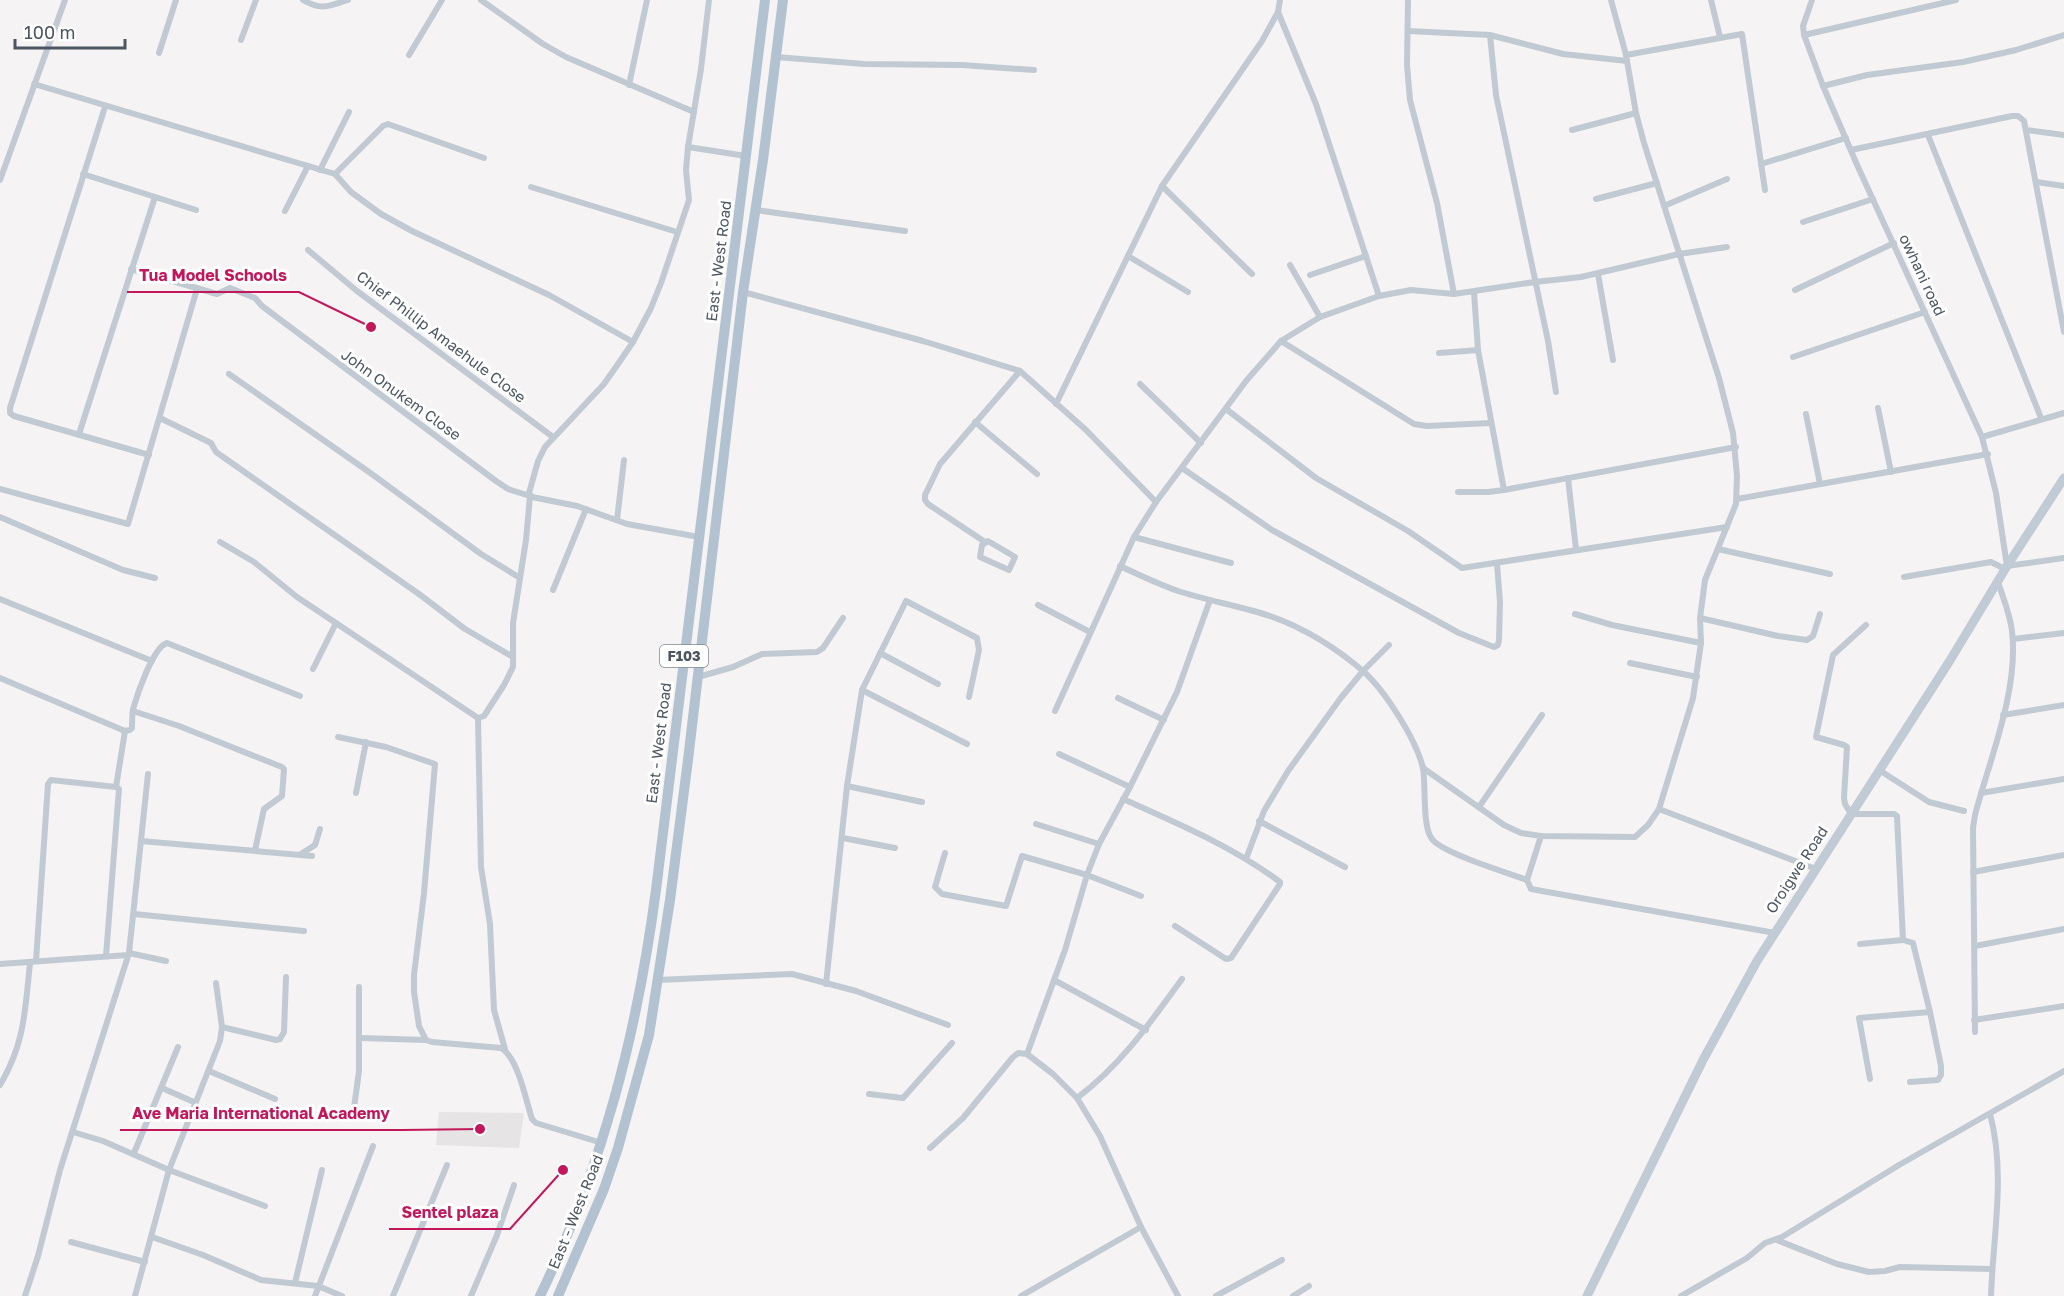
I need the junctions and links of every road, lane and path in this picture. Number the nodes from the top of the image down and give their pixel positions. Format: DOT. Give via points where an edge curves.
graph roads {
  1 [pos="65,0"];
  2 [pos="176,0"];
  3 [pos="256,0"];
  4 [pos="303,0"];
  5 [pos="348,0"];
  6 [pos="442,0"];
  7 [pos="481,0"];
  8 [pos="647,0"];
  9 [pos="709,0"];
  10 [pos="765,0"];
  11 [pos="783,0"];
  12 [pos="1280,0"];
  13 [pos="1407,0"];
  14 [pos="1611,0"];
  15 [pos="1711,0"];
  16 [pos="1812,0"];
  17 [pos="1956,0"];
  18 [pos="332,3"];
  19 [pos="1278,12"];
  20 [pos="1408,31"];
  21 [pos="1490,34"];
  22 [pos="2064,34"];
  23 [pos="1804,35"];
  24 [pos="1720,37"];
  25 [pos="241,40"];
  26 [pos="159,53"];
  27 [pos="410,55"];
  28 [pos="776,57"];
  29 [pos="1627,58"];
  30 [pos="1034,70"];
  31 [pos="34,84"];
  32 [pos="629,85"];
  33 [pos="1823,86"];
  34 [pos="105,107"];
  35 [pos="349,112"];
  36 [pos="694,112"];
  37 [pos="1636,112"];
  38 [pos="1572,130"];
  39 [pos="2026,130"];
  40 [pos="1928,135"];
  41 [pos="2064,135"];
  42 [pos="1846,138"];
  43 [pos="688,147"];
  44 [pos="1851,150"];
  45 [pos="746,156"];
  46 [pos="484,158"];
  47 [pos="1761,164"];
  48 [pos="308,166"];
  49 [pos="320,170"];
  50 [pos="83,174"];
  51 [pos="335,174"];
  52 [pos="1727,179"];
  53 [pos="0,180"];
  54 [pos="2036,182"];
  55 [pos="1657,183"];
  56 [pos="1162,186"];
  57 [pos="2064,186"];
  58 [pos="531,187"];
  59 [pos="1765,190"];
  60 [pos="154,197"];
  61 [pos="1596,199"];
  62 [pos="1873,199"];
  63 [pos="1664,206"];
  64 [pos="196,210"];
  65 [pos="756,210"];
  66 [pos="285,211"];
  67 [pos="1803,222"];
  68 [pos="905,231"];
  69 [pos="677,232"];
  70 [pos="1893,243"];
  71 [pos="1727,247"];
  72 [pos="308,250"];
  73 [pos="1679,254"];
  74 [pos="1128,256"];
  75 [pos="1366,256"];
  76 [pos="1290,266"];
  77 [pos="131,269"];
  78 [pos="1252,274"];
  79 [pos="1598,274"];
  80 [pos="1310,275"];
  81 [pos="1535,282"];
  82 [pos="197,289"];
  83 [pos="1795,290"];
  84 [pos="743,291"];
  85 [pos="1188,292"];
  86 [pos="1474,292"];
  87 [pos="1454,294"];
  88 [pos="1379,296"];
  89 [pos="1925,312"];
  90 [pos="1320,317"];
  91 [pos="2064,332"];
  92 [pos="1281,341"];
  93 [pos="633,342"];
  94 [pos="1478,350"];
  95 [pos="1439,353"];
  96 [pos="1793,357"];
  97 [pos="1613,360"];
  98 [pos="1020,371"];
  99 [pos="229,374"];
  100 [pos="1140,384"];
  101 [pos="1556,392"];
  102 [pos="1056,404"];
  103 [pos="1878,408"];
  104 [pos="1226,409"];
  105 [pos="2064,412"];
  106 [pos="1806,414"];
  107 [pos="160,418"];
  108 [pos="2041,418"];
  109 [pos="975,422"];
  110 [pos="1491,423"];
  111 [pos="79,434"];
  112 [pos="553,437"];
  113 [pos="1982,437"];
  114 [pos="1200,443"];
  115 [pos="1736,447"];
  116 [pos="1988,454"];
  117 [pos="149,455"];
  118 [pos="624,460"];
  119 [pos="1182,468"];
  120 [pos="1891,472"];
  121 [pos="1037,474"];
  122 [pos="1568,478"];
  123 [pos="2064,478"];
  124 [pos="1820,484"];
  125 [pos="0,489"];
  126 [pos="1504,490"];
  127 [pos="1458,492"];
  128 [pos="530,496"];
  129 [pos="1737,499"];
  130 [pos="1156,502"];
  131 [pos="586,509"];
  132 [pos="0,517"];
  133 [pos="617,520"];
  134 [pos="1727,526"];
  135 [pos="699,537"];
  136 [pos="1134,537"];
  137 [pos="220,542"];
  138 [pos="985,542"];
  139 [pos="1576,549"];
  140 [pos="1718,549"];
  141 [pos="2064,558"];
  142 [pos="1231,563"];
  143 [pos="1497,564"];
  144 [pos="1120,567"];
  145 [pos="2006,568"];
  146 [pos="1830,574"];
  147 [pos="1904,577"];
  148 [pos="155,578"];
  149 [pos="520,578"];
  150 [pos="1998,582"];
  151 [pos="554,590"];
  152 [pos="0,599"];
  153 [pos="1210,600"];
  154 [pos="1038,605"];
  155 [pos="1575,614"];
  156 [pos="1820,614"];
  157 [pos="843,618"];
  158 [pos="1700,618"];
  159 [pos="336,623"];
  160 [pos="1866,625"];
  161 [pos="1090,632"];
  162 [pos="2064,633"];
  163 [pos="2013,639"];
  164 [pos="1701,643"];
  165 [pos="1389,645"];
  166 [pos="880,652"];
  167 [pos="513,657"];
  168 [pos="152,661"];
  169 [pos="1630,663"];
  170 [pos="314,669"];
  171 [pos="1362,671"];
  172 [pos="697,677"];
  173 [pos="1697,677"];
  174 [pos="0,678"];
  175 [pos="938,684"];
  176 [pos="862,690"];
  177 [pos="300,696"];
  178 [pos="969,697"];
  179 [pos="1118,698"];
  180 [pos="2064,705"];
  181 [pos="133,711"];
  182 [pos="1055,711"];
  183 [pos="1542,715"];
  184 [pos="2003,715"];
  185 [pos="478,718"];
  186 [pos="1164,720"];
  187 [pos="125,730"];
  188 [pos="338,737"];
  189 [pos="366,742"];
  190 [pos="967,744"];
  191 [pos="1059,754"];
  192 [pos="1423,768"];
  193 [pos="1880,770"];
  194 [pos="148,774"];
  195 [pos="2064,779"];
  196 [pos="847,786"];
  197 [pos="116,787"];
  198 [pos="1130,787"];
  199 [pos="356,793"];
  200 [pos="1981,793"];
  201 [pos="1123,799"];
  202 [pos="922,802"];
  203 [pos="1479,807"];
  204 [pos="1659,809"];
  205 [pos="1964,811"];
  206 [pos="1851,814"];
  207 [pos="1260,821"];
  208 [pos="1036,824"];
  209 [pos="320,829"];
  210 [pos="1541,836"];
  211 [pos="843,838"];
  212 [pos="141,841"];
  213 [pos="1099,844"];
  214 [pos="895,848"];
  215 [pos="255,850"];
  216 [pos="945,853"];
  217 [pos="300,854"];
  218 [pos="2064,855"];
  219 [pos="312,856"];
  220 [pos="1246,859"];
  221 [pos="1345,867"];
  222 [pos="1816,869"];
  223 [pos="1973,872"];
  224 [pos="1087,875"];
  225 [pos="1527,880"];
  226 [pos="1141,896"];
  227 [pos="134,914"];
  228 [pos="1175,926"];
  229 [pos="2064,929"];
  230 [pos="304,931"];
  231 [pos="1775,933"];
  232 [pos="1903,940"];
  233 [pos="1860,944"];
  234 [pos="1975,946"];
  235 [pos="129,954"];
  236 [pos="106,956"];
  237 [pos="166,961"];
  238 [pos="33,962"];
  239 [pos="0,964"];
  240 [pos="286,977"];
  241 [pos="1182,979"];
  242 [pos="1054,980"];
  243 [pos="658,981"];
  244 [pos="216,983"];
  245 [pos="826,984"];
  246 [pos="359,987"];
  247 [pos="2064,1006"];
  248 [pos="1930,1012"];
  249 [pos="1974,1020"];
  250 [pos="948,1025"];
  251 [pos="222,1027"];
  252 [pos="1146,1030"];
  253 [pos="1975,1032"];
  254 [pos="360,1038"];
  255 [pos="426,1040"];
  256 [pos="952,1043"];
  257 [pos="178,1047"];
  258 [pos="505,1049"];
  259 [pos="1026,1054"];
  260 [pos="209,1071"];
  261 [pos="2064,1071"];
  262 [pos="1870,1079"];
  263 [pos="1910,1082"];
  264 [pos="0,1085"];
  265 [pos="162,1088"];
  266 [pos="869,1094"];
  267 [pos="1077,1098"];
  268 [pos="275,1099"];
  269 [pos="196,1103"];
  270 [pos="354,1108"];
  271 [pos="1990,1114"];
  272 [pos="73,1132"];
  273 [pos="602,1143"];
  274 [pos="373,1146"];
  275 [pos="930,1148"];
  276 [pos="134,1154"];
  277 [pos="447,1165"];
  278 [pos="170,1170"];
  279 [pos="322,1170"];
  280 [pos="514,1185"];
  281 [pos="265,1206"];
  282 [pos="1142,1227"];
  283 [pos="152,1237"];
  284 [pos="1777,1239"];
  285 [pos="71,1242"];
  286 [pos="1282,1260"];
  287 [pos="145,1262"];
  288 [pos="1992,1269"];
  289 [pos="295,1283"];
  290 [pos="318,1286"];
  291 [pos="1309,1286"];
  292 [pos="24,1296"];
  293 [pos="135,1296"];
  294 [pos="315,1296"];
  295 [pos="342,1296"];
  296 [pos="393,1296"];
  297 [pos="471,1296"];
  298 [pos="540,1296"];
  299 [pos="558,1296"];
  300 [pos="1021,1296"];
  301 [pos="1178,1296"];
  302 [pos="1216,1296"];
  303 [pos="1293,1296"];
  304 [pos="1587,1296"];
  305 [pos="1681,1296"];
  306 [pos="1991,1296"];
  1 -- 31 [label="street"];
  2 -- 26 [label="street"];
  3 -- 25 [label="street"];
  4 -- 18 [label="street" via="319,8"];
  5 -- 18 [label="street"];
  6 -- 27 [label="street"];
  7 -- 32 [label="street" via="556,51"];
  8 -- 32 [label="street"];
  9 -- 36 [label="street"];
  10 -- 45 [label="main road, East - West Road / F103"];
  11 -- 28 [label="main road, East - West Road / F103"];
  12 -- 19 [label="street"];
  13 -- 20 [label="street"];
  14 -- 29 [label="street"];
  15 -- 24 [label="street"];
  16 -- 23 [label="street"];
  17 -- 23 [label="street"];
  19 -- 56 [label="street"];
  19 -- 75 [label="street" via="1316,104"];
  20 -- 21 [label="street"];
  20 -- 87 [label="street" via="1410,100 1437,203"];
  21 -- 29 [label="street" via="1563,54"];
  21 -- 81 [label="street" via="1496,95"];
  22 -- 33 [label="street" via="1963,62 1867,75"];
  23 -- 33 [label="street, owhani road"];
  24 -- 29 [label="street"];
  24 -- 47 [label="street" via="1740,33 1743,36"];
  28 -- 30 [label="street"];
  28 -- 65 [label="main road, East - West Road / F103"];
  29 -- 37 [label="street"];
  31 -- 34 [label="street"];
  31 -- 53 [label="street"];
  32 -- 36 [label="street"];
  33 -- 42 [label="street, owhani road"];
  34 -- 48 [label="street"];
  34 -- 50 [label="street"];
  35 -- 49 [label="street"];
  36 -- 43 [label="street"];
  37 -- 38 [label="street"];
  37 -- 55 [label="street"];
  39 -- 40 [label="street" via="2022,118 2012,116"];
  39 -- 41 [label="street"];
  39 -- 54 [label="street"];
  40 -- 44 [label="street"];
  40 -- 108 [label="street"];
  42 -- 44 [label="street, owhani road"];
  42 -- 47 [label="street"];
  43 -- 45 [label="street"];
  43 -- 69 [label="street" via="689,200"];
  44 -- 62 [label="street, owhani road"];
  45 -- 135 [label="main road, East - West Road / F103"];
  46 -- 51 [label="street" via="388,124"];
  47 -- 59 [label="street"];
  48 -- 49 [label="street"];
  48 -- 66 [label="street"];
  49 -- 51 [label="street"];
  50 -- 60 [label="street"];
  50 -- 111 [label="street" via="10,408 14,416"];
  51 -- 93 [label="street" via="365,204 389,218 549,295"];
  52 -- 63 [label="street"];
  54 -- 57 [label="street"];
  54 -- 91 [label="street"];
  55 -- 61 [label="street"];
  55 -- 63 [label="street"];
  56 -- 74 [label="street"];
  56 -- 78 [label="street"];
  58 -- 69 [label="street"];
  60 -- 64 [label="street"];
  60 -- 77 [label="street"];
  62 -- 67 [label="street"];
  62 -- 70 [label="street, owhani road"];
  63 -- 73 [label="street"];
  65 -- 68 [label="street"];
  65 -- 84 [label="main road, East - West Road / F103"];
  69 -- 93 [label="street" via="661,284"];
  70 -- 83 [label="street"];
  70 -- 89 [label="street, owhani road"];
  71 -- 73 [label="street"];
  72 -- 112 [label="street, Chief Phillip Amaehule Close"];
  73 -- 79 [label="street"];
  73 -- 115 [label="street" via="1719,378"];
  74 -- 85 [label="street"];
  74 -- 102 [label="street"];
  75 -- 80 [label="street"];
  75 -- 88 [label="street"];
  76 -- 90 [label="street"];
  77 -- 82 [label="street"];
  77 -- 111 [label="street"];
  79 -- 81 [label="street"];
  79 -- 97 [label="street"];
  81 -- 86 [label="street"];
  81 -- 101 [label="street"];
  82 -- 107 [label="street"];
  82 -- 128 [label="street, John Onukem Close" via="217,294 230,288 255,298 496,481"];
  84 -- 98 [label="street"];
  84 -- 172 [label="main road, East - West Road / F103"];
  86 -- 87 [label="street"];
  86 -- 94 [label="street"];
  87 -- 88 [label="street" via="1411,290"];
  88 -- 90 [label="street"];
  89 -- 96 [label="street"];
  89 -- 113 [label="street, owhani road"];
  90 -- 92 [label="street"];
  92 -- 104 [label="street"];
  92 -- 110 [label="street" via="1414,424"];
  93 -- 112 [label="street" via="604,384"];
  94 -- 95 [label="street"];
  94 -- 110 [label="street"];
  98 -- 102 [label="street"];
  98 -- 109 [label="street"];
  99 -- 149 [label="street" via="480,554"];
  100 -- 114 [label="street"];
  102 -- 130 [label="street"];
  103 -- 120 [label="street"];
  104 -- 114 [label="street"];
  104 -- 143 [label="street" via="1316,478 1408,531 1462,568"];
  105 -- 108 [label="street"];
  106 -- 124 [label="street"];
  107 -- 117 [label="street"];
  107 -- 167 [label="street" via="211,443 216,452 465,629"];
  108 -- 113 [label="street"];
  109 -- 121 [label="street"];
  109 -- 138 [label="street" via="940,464 925,500"];
  110 -- 126 [label="street"];
  111 -- 117 [label="street"];
  112 -- 128 [label="street" via="538,461"];
  113 -- 116 [label="street, owhani road"];
  114 -- 119 [label="street"];
  115 -- 122 [label="street"];
  115 -- 129 [label="street"];
  116 -- 120 [label="street"];
  116 -- 145 [label="street, owhani road"];
  117 -- 125 [label="street" via="128,524"];
  118 -- 133 [label="street"];
  119 -- 130 [label="street"];
  119 -- 143 [label="street" via="1272,530 1459,633 1494,647 1498,645 1499,621"];
  120 -- 124 [label="street"];
  122 -- 126 [label="street"];
  122 -- 139 [label="street"];
  123 -- 145 [label="street, Oroigwe Road"];
  124 -- 129 [label="street"];
  126 -- 127 [label="street"];
  128 -- 131 [label="street, John Onukem Close"];
  128 -- 149 [label="street"];
  129 -- 134 [label="street"];
  130 -- 136 [label="street"];
  131 -- 133 [label="street, John Onukem Close"];
  131 -- 151 [label="street"];
  132 -- 148 [label="street" via="123,570"];
  133 -- 135 [label="street, John Onukem Close"];
  134 -- 139 [label="street"];
  134 -- 140 [label="street"];
  135 -- 273 [label="main road, East - West Road / F103" via="649,944 633,1032"];
  136 -- 142 [label="street"];
  136 -- 144 [label="street"];
  137 -- 159 [label="street" via="254,562"];
  138 -- 138 [label="street" via="1015,557 1009,570 980,557"];
  139 -- 143 [label="street"];
  140 -- 146 [label="street"];
  140 -- 158 [label="street" via="1705,580"];
  141 -- 145 [label="street"];
  144 -- 153 [label="street"];
  144 -- 161 [label="street"];
  145 -- 147 [label="street" via="1991,562"];
  145 -- 150 [label="street, Oroigwe Road"];
  149 -- 167 [label="street" via="513,623"];
  150 -- 163 [label="street"];
  150 -- 193 [label="street, Oroigwe Road"];
  152 -- 168 [label="street"];
  153 -- 171 [label="street" via="1291,625"];
  153 -- 186 [label="street"];
  154 -- 161 [label="street"];
  155 -- 164 [label="street"];
  156 -- 158 [label="street" via="1813,636 1807,640"];
  157 -- 172 [label="street" via="817,652 762,654"];
  158 -- 164 [label="street"];
  159 -- 170 [label="street"];
  159 -- 185 [label="street"];
  160 -- 206 [label="street" via="1833,655 1816,733 1817,739 1847,747 1844,798"];
  161 -- 182 [label="street"];
  162 -- 163 [label="street"];
  163 -- 184 [label="street" via="2012,670"];
  164 -- 173 [label="street"];
  165 -- 171 [label="street"];
  166 -- 175 [label="street"];
  166 -- 176 [label="street"];
  166 -- 178 [label="street" via="906,601 910,602 977,638 979,650"];
  167 -- 185 [label="street" via="513,667 504,685 484,716"];
  168 -- 177 [label="street" via="166,643"];
  168 -- 181 [label="street"];
  169 -- 173 [label="street"];
  171 -- 192 [label="street" via="1382,692 1405,727"];
  171 -- 207 [label="street" via="1308,742"];
  172 -- 243 [label="main road, East - West Road / F103"];
  173 -- 204 [label="street"];
  174 -- 187 [label="street"];
  176 -- 190 [label="street"];
  176 -- 196 [label="street"];
  179 -- 186 [label="street"];
  180 -- 184 [label="street"];
  181 -- 187 [label="street" via="132,728"];
  181 -- 215 [label="street" via="284,769 282,796 264,809"];
  183 -- 203 [label="street"];
  184 -- 200 [label="street"];
  185 -- 258 [label="street" via="481,867 490,924 495,1019"];
  186 -- 198 [label="street"];
  187 -- 197 [label="street"];
  188 -- 189 [label="street"];
  189 -- 199 [label="street"];
  189 -- 255 [label="street" via="435,764 414,975 416,1012"];
  191 -- 198 [label="street"];
  192 -- 203 [label="street"];
  192 -- 225 [label="street" via="1433,841 1465,858"];
  193 -- 205 [label="street" via="1929,802"];
  193 -- 206 [label="street, Oroigwe Road"];
  194 -- 212 [label="street"];
  195 -- 200 [label="street"];
  196 -- 202 [label="street"];
  196 -- 211 [label="street"];
  197 -- 236 [label="street" via="119,793"];
  197 -- 238 [label="street" via="48,781"];
  198 -- 201 [label="street"];
  200 -- 223 [label="street" via="1973,828"];
  201 -- 213 [label="street"];
  201 -- 220 [label="street"];
  203 -- 210 [label="street" via="1513,830"];
  204 -- 210 [label="street" via="1635,837"];
  204 -- 222 [label="street"];
  206 -- 222 [label="street, Oroigwe Road"];
  206 -- 232 [label="street" via="1897,816"];
  207 -- 220 [label="street"];
  207 -- 221 [label="street"];
  208 -- 213 [label="street"];
  209 -- 217 [label="street" via="315,845"];
  210 -- 225 [label="street"];
  211 -- 214 [label="street"];
  211 -- 245 [label="street"];
  212 -- 215 [label="street"];
  212 -- 227 [label="street"];
  213 -- 224 [label="street"];
  215 -- 217 [label="street"];
  216 -- 224 [label="street" via="935,887 942,894 1002,906 1008,902 1022,856"];
  217 -- 219 [label="street"];
  218 -- 223 [label="street"];
  220 -- 228 [label="street" via="1280,884 1231,958 1226,959"];
  222 -- 231 [label="street, Oroigwe Road"];
  223 -- 234 [label="street"];
  224 -- 226 [label="street"];
  224 -- 242 [label="street"];
  225 -- 231 [label="street" via="1528,887 1538,891"];
  227 -- 230 [label="street"];
  227 -- 235 [label="street"];
  229 -- 234 [label="street"];
  231 -- 304 [label="street, Oroigwe Road" via="1703,1060"];
  232 -- 233 [label="street"];
  232 -- 248 [label="street" via="1913,943"];
  234 -- 249 [label="street"];
  235 -- 236 [label="street"];
  235 -- 237 [label="street"];
  235 -- 272 [label="street"];
  236 -- 238 [label="street"];
  238 -- 239 [label="street"];
  238 -- 264 [label="street" via="22,1035"];
  240 -- 251 [label="street" via="284,1032 280,1039"];
  241 -- 252 [label="street"];
  242 -- 252 [label="street"];
  242 -- 259 [label="street"];
  243 -- 245 [label="street" via="780,973"];
  243 -- 299 [label="main road, East - West Road / F103" via="649,1035 618,1148"];
  244 -- 251 [label="street"];
  245 -- 250 [label="street"];
  246 -- 254 [label="street"];
  247 -- 249 [label="street"];
  248 -- 262 [label="street" via="1859,1018"];
  248 -- 263 [label="street" via="1941,1075 1934,1081"];
  249 -- 253 [label="street"];
  251 -- 260 [label="street"];
  252 -- 267 [label="street" via="1101,1080"];
  254 -- 255 [label="street"];
  254 -- 270 [label="street"];
  255 -- 258 [label="street"];
  256 -- 266 [label="street" via="903,1098"];
  257 -- 265 [label="street"];
  258 -- 273 [label="street" via="514,1061 536,1123"];
  259 -- 267 [label="street"];
  259 -- 275 [label="street" via="1013,1057 963,1118"];
  260 -- 268 [label="street"];
  260 -- 269 [label="street"];
  261 -- 271 [label="street"];
  265 -- 269 [label="street"];
  265 -- 276 [label="street"];
  267 -- 282 [label="street" via="1100,1136"];
  269 -- 278 [label="street"];
  271 -- 284 [label="street"];
  271 -- 288 [label="street" via="1997,1154"];
  272 -- 276 [label="street"];
  272 -- 292 [label="street"];
  273 -- 298 [label="main road, East - West Road / F103"];
  274 -- 290 [label="street"];
  276 -- 278 [label="street"];
  277 -- 296 [label="street"];
  278 -- 281 [label="street"];
  278 -- 283 [label="street"];
  279 -- 289 [label="street"];
  280 -- 297 [label="street"];
  282 -- 300 [label="street"];
  282 -- 301 [label="street"];
  283 -- 287 [label="street"];
  283 -- 289 [label="street" via="257,1278"];
  284 -- 288 [label="street" via="1837,1264 1869,1272 1900,1267"];
  284 -- 305 [label="street"];
  285 -- 287 [label="street"];
  286 -- 302 [label="street"];
  287 -- 293 [label="street"];
  288 -- 306 [label="street"];
  289 -- 290 [label="street"];
  290 -- 294 [label="street"];
  290 -- 295 [label="street"];
  291 -- 303 [label="street"];
}
